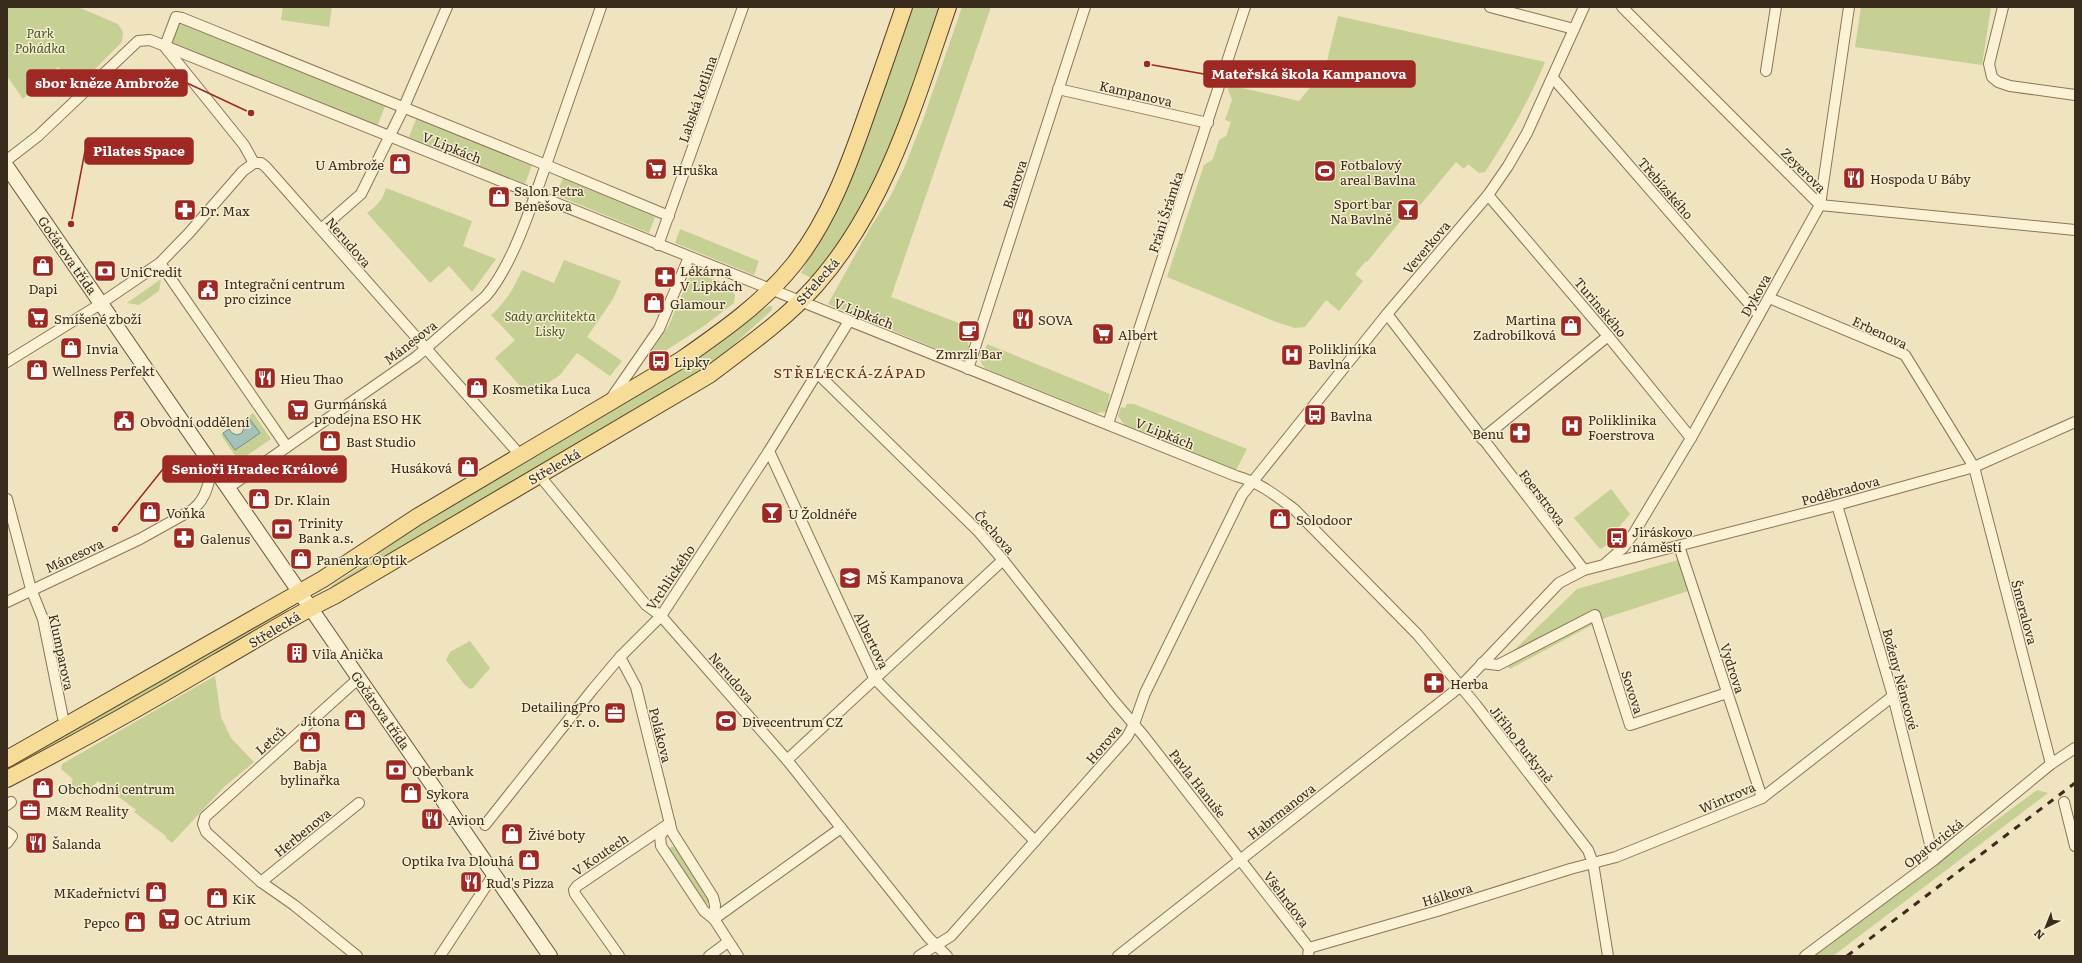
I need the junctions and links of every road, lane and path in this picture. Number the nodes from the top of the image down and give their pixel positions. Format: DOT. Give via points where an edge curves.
graph roads {
  1 [pos="447,7"];
  2 [pos="601,7"];
  3 [pos="743,7"];
  4 [pos="904,7"];
  5 [pos="948,7"];
  6 [pos="1085,7"];
  7 [pos="1245,7"];
  8 [pos="1490,7"];
  9 [pos="1584,7"];
  10 [pos="1622,7"];
  11 [pos="1776,7"];
  12 [pos="1849,7"];
  13 [pos="2003,7"];
  14 [pos="1574,29"];
  15 [pos="164,46"];
  16 [pos="1766,71"];
  17 [pos="1553,78"];
  18 [pos="1058,90"];
  19 [pos="2075,95"];
  20 [pos="403,109"];
  21 [pos="1208,123"];
  22 [pos="388,136"];
  23 [pos="7,160"];
  24 [pos="254,163"];
  25 [pos="546,164"];
  26 [pos="7,167"];
  27 [pos="536,194"];
  28 [pos="1488,195"];
  29 [pos="1820,205"];
  30 [pos="669,216"];
  31 [pos="320,229"];
  32 [pos="2075,230"];
  33 [pos="658,245"];
  34 [pos="689,257"];
  35 [pos="160,263"];
  36 [pos="771,289"];
  37 [pos="1769,298"];
  38 [pos="801,301"];
  39 [pos="101,303"];
  40 [pos="1387,314"];
  41 [pos="1759,315"];
  42 [pos="849,321"];
  43 [pos="1608,336"];
  44 [pos="425,349"];
  45 [pos="7,362"];
  46 [pos="968,369"];
  47 [pos="818,374"];
  48 [pos="607,405"];
  49 [pos="2075,422"];
  50 [pos="1108,424"];
  51 [pos="1691,438"];
  52 [pos="1482,439"];
  53 [pos="287,447"];
  54 [pos="769,451"];
  55 [pos="520,455"];
  56 [pos="213,466"];
  57 [pos="1974,467"];
  58 [pos="539,475"];
  59 [pos="1252,481"];
  60 [pos="228,488"];
  61 [pos="7,499"];
  62 [pos="1837,505"];
  63 [pos="1679,546"];
  64 [pos="1003,560"];
  65 [pos="1605,564"];
  66 [pos="1584,570"];
  67 [pos="31,590"];
  68 [pos="299,592"];
  69 [pos="7,602"];
  70 [pos="310,607"];
  71 [pos="661,616"];
  72 [pos="620,657"];
  73 [pos="1482,663"];
  74 [pos="359,678"];
  75 [pos="874,678"];
  76 [pos="1461,686"];
  77 [pos="1727,693"];
  78 [pos="1893,696"];
  79 [pos="63,718"];
  80 [pos="1134,724"];
  81 [pos="2075,748"];
  82 [pos="7,759"];
  83 [pos="787,760"];
  84 [pos="2052,764"];
  85 [pos="7,779"];
  86 [pos="1762,798"];
  87 [pos="2064,802"];
  88 [pos="359,803"];
  89 [pos="670,823"];
  90 [pos="485,825"];
  91 [pos="841,828"];
  92 [pos="7,832"];
  93 [pos="1035,841"];
  94 [pos="7,843"];
  95 [pos="2075,846"];
  96 [pos="1240,859"];
  97 [pos="1934,860"];
  98 [pos="1593,863"];
  99 [pos="494,874"];
  100 [pos="261,882"];
  101 [pos="714,919"];
  102 [pos="728,942"];
  103 [pos="936,946"];
  104 [pos="1308,952"];
  105 [pos="357,956"];
  106 [pos="440,956"];
  107 [pos="550,956"];
  108 [pos="620,956"];
  109 [pos="709,956"];
  110 [pos="738,956"];
  111 [pos="919,956"];
  112 [pos="946,956"];
  113 [pos="1118,956"];
  114 [pos="1608,956"];
  115 [pos="1805,956"];
  1 -- 20 [label="street"];
  2 -- 25 [label="street"];
  3 -- 30 [label="street, Labská kotlina"];
  4 -- 36 [label="main road, Střelecká" via="850,163 825,216 794,264"];
  5 -- 38 [label="main road, Střelecká" via="902,139 884,178 841,253"];
  6 -- 18 [label="street, Baarova"];
  7 -- 21 [label="street, Fráni Šrámka"];
  8 -- 14 [label="street"];
  9 -- 14 [label="street, Veverkova"];
  10 -- 29 [label="street, Zeyerova"];
  11 -- 16 [label="street"];
  12 -- 29 [label="street, Dykova"];
  13 -- 19 [label="street" via="1989,64 1992,77 2010,86"];
  14 -- 17 [label="street, Veverkova"];
  15 -- 20 [label="street, V Lipkách" via="176,17 182,18"];
  15 -- 22 [label="street, V Lipkách"];
  15 -- 23 [label="street" via="150,40 138,41 38,136"];
  15 -- 24 [label="street" via="244,145"];
  17 -- 28 [label="street, Veverkova" via="1527,133"];
  17 -- 41 [label="street, Třebízského"];
  18 -- 21 [label="street, Kampanova"];
  18 -- 46 [label="street, Baarova"];
  20 -- 22 [label="street"];
  20 -- 25 [label="street, V Lipkách"];
  21 -- 50 [label="street, Fráni Šrámka"];
  22 -- 27 [label="street, V Lipkách"];
  22 -- 31 [label="street" via="360,194"];
  24 -- 31 [label="street, Nerudova" via="261,163 266,167"];
  24 -- 35 [label="street" via="242,171"];
  25 -- 27 [label="street, Mánesova"];
  25 -- 30 [label="street, V Lipkách"];
  26 -- 39 [label="street, Gočárova třída"];
  27 -- 33 [label="street, V Lipkách"];
  27 -- 44 [label="street, Mánesova" via="494,286"];
  28 -- 40 [label="street, Veverkova"];
  28 -- 43 [label="street, Turinského"];
  29 -- 32 [label="street, Zeyerova"];
  29 -- 37 [label="street, Dykova"];
  30 -- 33 [label="street, Labská kotlina"];
  31 -- 44 [label="street, Nerudova"];
  33 -- 34 [label="street, V Lipkách"];
  34 -- 36 [label="street, V Lipkách"];
  34 -- 48 [label="street, Střelecká" via="659,329"];
  35 -- 39 [label="street"];
  35 -- 53 [label="street"];
  36 -- 38 [label="street, V Lipkách"];
  36 -- 48 [label="main road, Střelecká" via="717,335"];
  37 -- 41 [label="street, Dykova"];
  37 -- 57 [label="street, Erbenova" via="1905,355"];
  38 -- 42 [label="street, V Lipkách"];
  38 -- 58 [label="main road, Střelecká" via="709,375"];
  39 -- 45 [label="street"];
  39 -- 56 [label="street, Gočárova třída"];
  40 -- 52 [label="street, Foerstrova"];
  40 -- 59 [label="street, Veverkova"];
  41 -- 51 [label="street, Dykova"];
  42 -- 46 [label="street, V Lipkách"];
  42 -- 47 [label="street, Vrchlického"];
  43 -- 51 [label="street, Turinského"];
  43 -- 52 [label="street"];
  44 -- 53 [label="street, Mánesova"];
  44 -- 55 [label="street, Nerudova"];
  46 -- 50 [label="street, V Lipkách"];
  47 -- 54 [label="street, Vrchlického"];
  47 -- 64 [label="street, Čechova" via="979,532"];
  48 -- 55 [label="main road, Střelecká"];
  49 -- 57 [label="street, Poděbradova"];
  50 -- 59 [label="street, V Lipkách"];
  51 -- 65 [label="street, Dykova" via="1634,533 1623,548"];
  52 -- 66 [label="street, Foerstrova"];
  53 -- 60 [label="street, Mánesova"];
  54 -- 71 [label="street, Vrchlického"];
  54 -- 75 [label="street, Albertova"];
  55 -- 68 [label="main road, Střelecká"];
  56 -- 60 [label="street, Gočárova třída"];
  56 -- 67 [label="street, Mánesova" via="205,496 192,510 140,539"];
  57 -- 62 [label="street, Poděbradova"];
  57 -- 84 [label="street, Šmeralova"];
  58 -- 70 [label="main road, Střelecká" via="334,596"];
  58 -- 71 [label="street, Nerudova" via="646,605"];
  59 -- 76 [label="street, Jiřího Purkyně" via="1294,509 1418,635"];
  59 -- 80 [label="street, Horova" via="1242,494 1145,693"];
  60 -- 68 [label="street, Gočárova třída"];
  61 -- 67 [label="street, Klumparova"];
  62 -- 63 [label="street, Poděbradova"];
  62 -- 78 [label="street, Boženy Němcové"];
  63 -- 65 [label="street, Poděbradova"];
  63 -- 77 [label="street, Vydrova"];
  64 -- 75 [label="street"];
  64 -- 80 [label="street, Čechova"];
  65 -- 66 [label="street"];
  66 -- 73 [label="street" via="1559,583"];
  67 -- 69 [label="street, Mánesova"];
  67 -- 79 [label="street, Klumparova" via="43,619"];
  68 -- 70 [label="street, Gočárova třída"];
  68 -- 82 [label="main road, Střelecká"];
  70 -- 74 [label="street, Gočárova třída"];
  70 -- 85 [label="main road, Střelecká" via="79,741"];
  71 -- 72 [label="street, Vrchlického"];
  71 -- 83 [label="street, Nerudova"];
  72 -- 89 [label="street, Polákova" via="636,687"];
  72 -- 90 [label="street, Vrchlického"];
  73 -- 76 [label="street"];
  73 -- 77 [label="street, Sovova" via="1498,665 1595,615 1630,725"];
  74 -- 99 [label="street, Gočárova třída"];
  74 -- 100 [label="street, Letců" via="205,816 202,824 206,832"];
  75 -- 83 [label="street"];
  75 -- 93 [label="street, Albertova"];
  76 -- 96 [label="street, Habrmanova"];
  76 -- 98 [label="street, Jiřího Purkyně" via="1588,850"];
  77 -- 86 [label="street, Vydrova"];
  78 -- 86 [label="street, Wintrova"];
  78 -- 97 [label="street, Boženy Němcové"];
  80 -- 93 [label="street, Horova" via="1126,739"];
  80 -- 96 [label="street, Pavla Hanuše"];
  81 -- 84 [label="street, Opatovická"];
  83 -- 91 [label="street, Nerudova"];
  84 -- 97 [label="street, Opatovická"];
  86 -- 98 [label="street, Wintrova"];
  87 -- 95 [label="street"];
  88 -- 100 [label="street, Herbenova"];
  89 -- 101 [label="street" via="676,839 713,897"];
  89 -- 101 [label="street" via="660,836 661,846 704,911"];
  89 -- 108 [label="street, V Koutech" via="576,886 574,890 574,894"];
  91 -- 101 [label="street"];
  91 -- 103 [label="street, Nerudova"];
  92 -- 94 [label="street" via="12,836"];
  93 -- 103 [label="street, Horova" via="951,936"];
  96 -- 104 [label="street, Všehrdova"];
  96 -- 113 [label="street, Habrmanova"];
  97 -- 115 [label="street, Opatovická"];
  98 -- 104 [label="street, Hálkova"];
  98 -- 114 [label="street, Jiřího Purkyně"];
  99 -- 106 [label="street"];
  99 -- 107 [label="street, Gočárova třída"];
  100 -- 105 [label="street"];
  101 -- 102 [label="street"];
  102 -- 109 [label="street"];
  102 -- 110 [label="street"];
  103 -- 111 [label="street, Horova"];
  103 -- 112 [label="street, Nerudova"];
}
